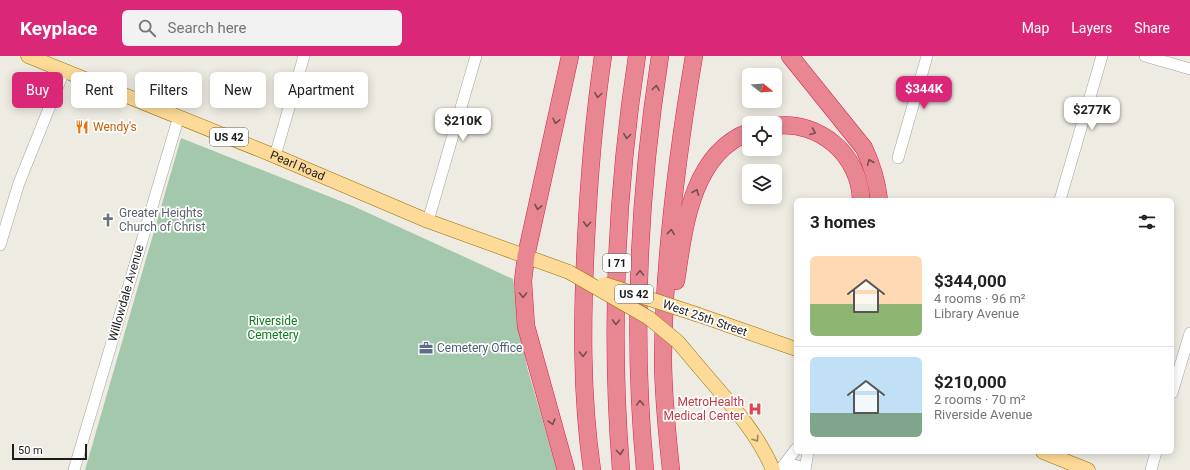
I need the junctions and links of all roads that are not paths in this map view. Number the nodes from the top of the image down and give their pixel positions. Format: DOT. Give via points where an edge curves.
graph roads {
  1 [pos="28,56"];
  2 [pos="304,56"];
  3 [pos="476,56"];
  4 [pos="570,56"];
  5 [pos="603,56"];
  6 [pos="637,56"];
  7 [pos="660,56"];
  8 [pos="694,56"];
  9 [pos="790,56"];
  10 [pos="927,56"];
  11 [pos="1102,56"];
  12 [pos="1145,56"];
  13 [pos="1190,69"];
  14 [pos="64,71"];
  15 [pos="178,116"];
  16 [pos="782,127"];
  17 [pos="742,136"];
  18 [pos="275,156"];
  19 [pos="898,158"];
  20 [pos="861,198"];
  21 [pos="879,198"];
  22 [pos="1061,198"];
  23 [pos="428,221"];
  24 [pos="0,245"];
  25 [pos="526,256"];
  26 [pos="569,272"];
  27 [pos="1190,333"];
  28 [pos="794,347"];
  29 [pos="1174,387"];
  30 [pos="668,439"];
  31 [pos="794,451"];
  32 [pos="808,454"];
  33 [pos="1048,454"];
  34 [pos="1155,454"];
  35 [pos="778,469"];
  36 [pos="74,470"];
  37 [pos="566,470"];
  38 [pos="592,470"];
  39 [pos="621,470"];
  40 [pos="645,470"];
  41 [pos="670,470"];
  42 [pos="805,470"];
  43 [pos="1088,470"];
  44 [pos="1151,470"];
  1 -- 14 [label="main road, Pearl Road / US 42"];
  2 -- 18 [label="street"];
  3 -- 23 [label="street"];
  4 -- 25 [label="highway, one-way"];
  5 -- 38 [label="highway, one-way" via="590,174 583,301 585,393"];
  6 -- 39 [label="highway, I 71, one-way" via="623,171 617,257 615,339"];
  40 -- 7 [label="highway, I 71, one-way" via="640,388 641,246 649,144"];
  30 -- 8 [label="highway, one-way" via="663,358 667,268 678,162"];
  21 -- 9 [label="highway, one-way" via="872,164 864,148"];
  10 -- 19 [label="street"];
  11 -- 22 [label="street"];
  12 -- 13 [label="street"];
  14 -- 15 [label="main road, Pearl Road / US 42"];
  14 -- 24 [label="street" via="20,183"];
  15 -- 18 [label="main road, Pearl Road / US 42"];
  15 -- 36 [label="street, Willowdale Avenue"];
  16 -- 20 [label="highway, one-way" via="802,128 835,143 847,156 856,175"];
  30 -- 17 [label="highway, one-way" via="671,329 687,221 700,180 710,164 726,146"];
  18 -- 23 [label="main road, Pearl Road / US 42"];
  23 -- 25 [label="main road, Pearl Road / US 42"];
  25 -- 26 [label="main road, Pearl Road / US 42"];
  25 -- 37 [label="highway, one-way" via="523,279 526,326"];
  26 -- 28 [label="main road, West 25th Street / US 42, bridge"];
  26 -- 35 [label="main road, one-way, bridge" via="631,307 659,325 678,342 742,417"];
  27 -- 29 [label="street"];
  30 -- 41 [label="highway"];
  31 -- 35 [label="street"];
  32 -- 42 [label="street"];
  33 -- 43 [label="main road"];
  34 -- 44 [label="street"];
  35 -- 42 [label="street" via="795,465"];
}
